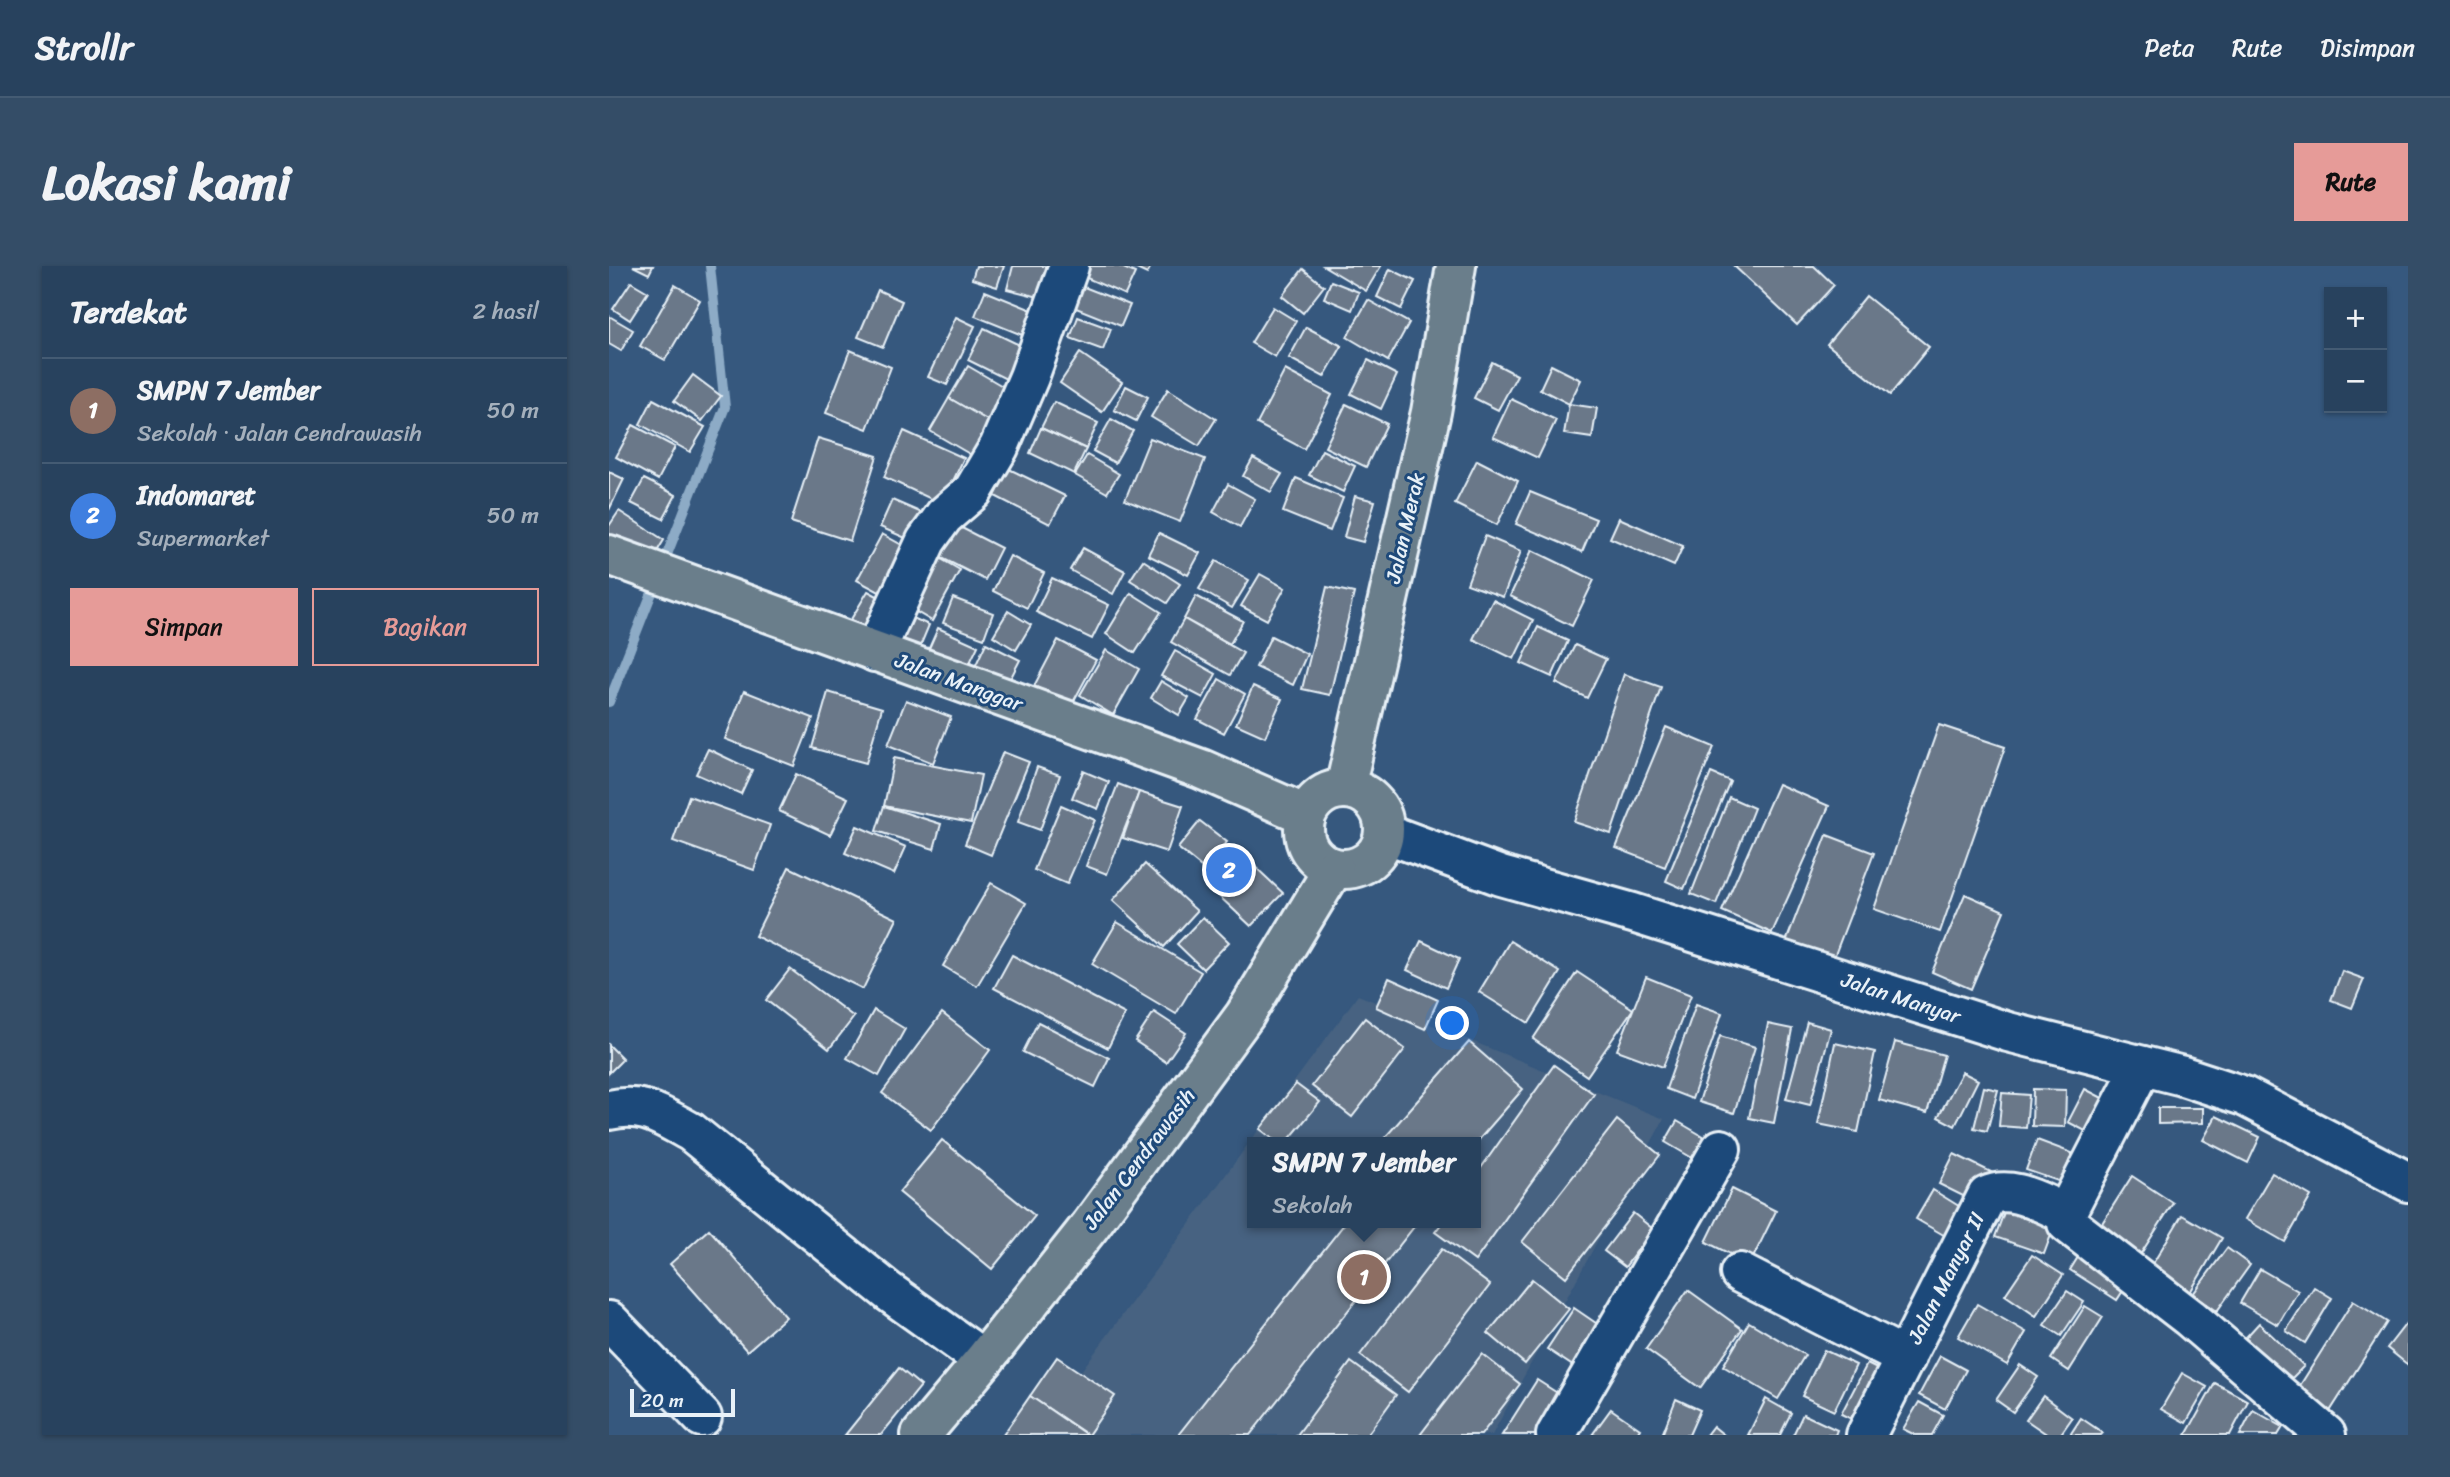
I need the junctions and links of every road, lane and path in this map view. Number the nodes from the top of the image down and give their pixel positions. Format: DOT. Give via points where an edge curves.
graph roads {
  1 [pos="1069,266"];
  2 [pos="1456,266"];
  3 [pos="609,555"];
  4 [pos="875,652"];
  5 [pos="1345,788"];
  6 [pos="1306,815"];
  7 [pos="1385,833"];
  8 [pos="1334,868"];
  9 [pos="2142,1066"];
  10 [pos="609,1110"];
  11 [pos="1721,1149"];
  12 [pos="2408,1182"];
  13 [pos="2066,1213"];
  14 [pos="1740,1273"];
  15 [pos="609,1321"];
  16 [pos="1906,1358"];
  17 [pos="984,1360"];
  18 [pos="702,1417"];
  19 [pos="1873,1433"];
  20 [pos="921,1435"];
  21 [pos="1556,1435"];
  22 [pos="2326,1435"];
  1 -- 4 [label="street" via="999,447 973,491 944,516 926,541"];
  2 -- 5 [label="main road, Jalan Merak" via="1431,412"];
  3 -- 4 [label="main road, Jalan Manggar"];
  4 -- 6 [label="main road, Jalan Manggar" via="1201,769"];
  5 -- 6 [label="main road" via="1321,795"];
  5 -- 7 [label="main road" via="1359,790 1379,807"];
  6 -- 8 [label="main road" via="1306,841 1312,853"];
  7 -- 8 [label="main road" via="1367,862 1351,869"];
  7 -- 9 [label="street, Jalan Manyar" via="1501,876 2008,1032"];
  8 -- 17 [label="main road, Jalan Cendrawasih" via="1245,1015 1090,1226"];
  9 -- 12 [label="street, Jalan Manyar" via="2244,1096"];
  9 -- 13 [label="street"];
  10 -- 17 [label="street" via="629,1105 691,1132 889,1292"];
  11 -- 21 [label="street"];
  13 -- 16 [label="street, Jalan Manyar II" via="2008,1191 1987,1196"];
  13 -- 22 [label="street" via="2067,1223 2075,1230 2190,1318"];
  14 -- 16 [label="street"];
  15 -- 18 [label="street"];
  16 -- 19 [label="street, Jalan Manyar II"];
  17 -- 20 [label="main road, Jalan Cendrawasih"];
}
